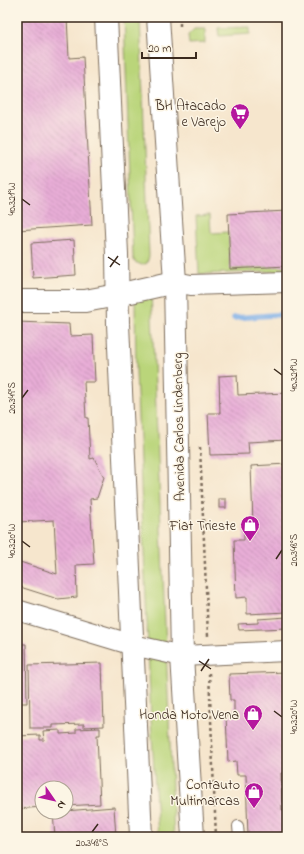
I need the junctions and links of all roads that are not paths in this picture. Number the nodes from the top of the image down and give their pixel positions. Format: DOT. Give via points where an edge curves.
graph roads {
  1 [pos="106,17"];
  2 [pos="158,17"];
  3 [pos="175,282"];
  4 [pos="287,282"];
  5 [pos="117,295"];
  6 [pos="17,301"];
  7 [pos="17,610"];
  8 [pos="133,645"];
  9 [pos="287,651"];
  10 [pos="182,656"];
  11 [pos="238,826"];
  12 [pos="141,837"];
  13 [pos="193,837"];
  14 [pos="239,837"];
  1 -- 5 [label="main road"];
  2 -- 3 [label="main road, Avenida Carlos Lindenberg"];
  3 -- 4 [label="street" via="191,285"];
  3 -- 5 [label="main road"];
  3 -- 10 [label="main road, Avenida Carlos Lindenberg"];
  5 -- 6 [label="main road" via="85,301"];
  5 -- 8 [label="main road"];
  7 -- 8 [label="street"];
  8 -- 10 [label="street"];
  8 -- 12 [label="main road"];
  9 -- 10 [label="street"];
  10 -- 13 [label="main road, Avenida Carlos Lindenberg"];
  11 -- 14 [label="lane"];
}
